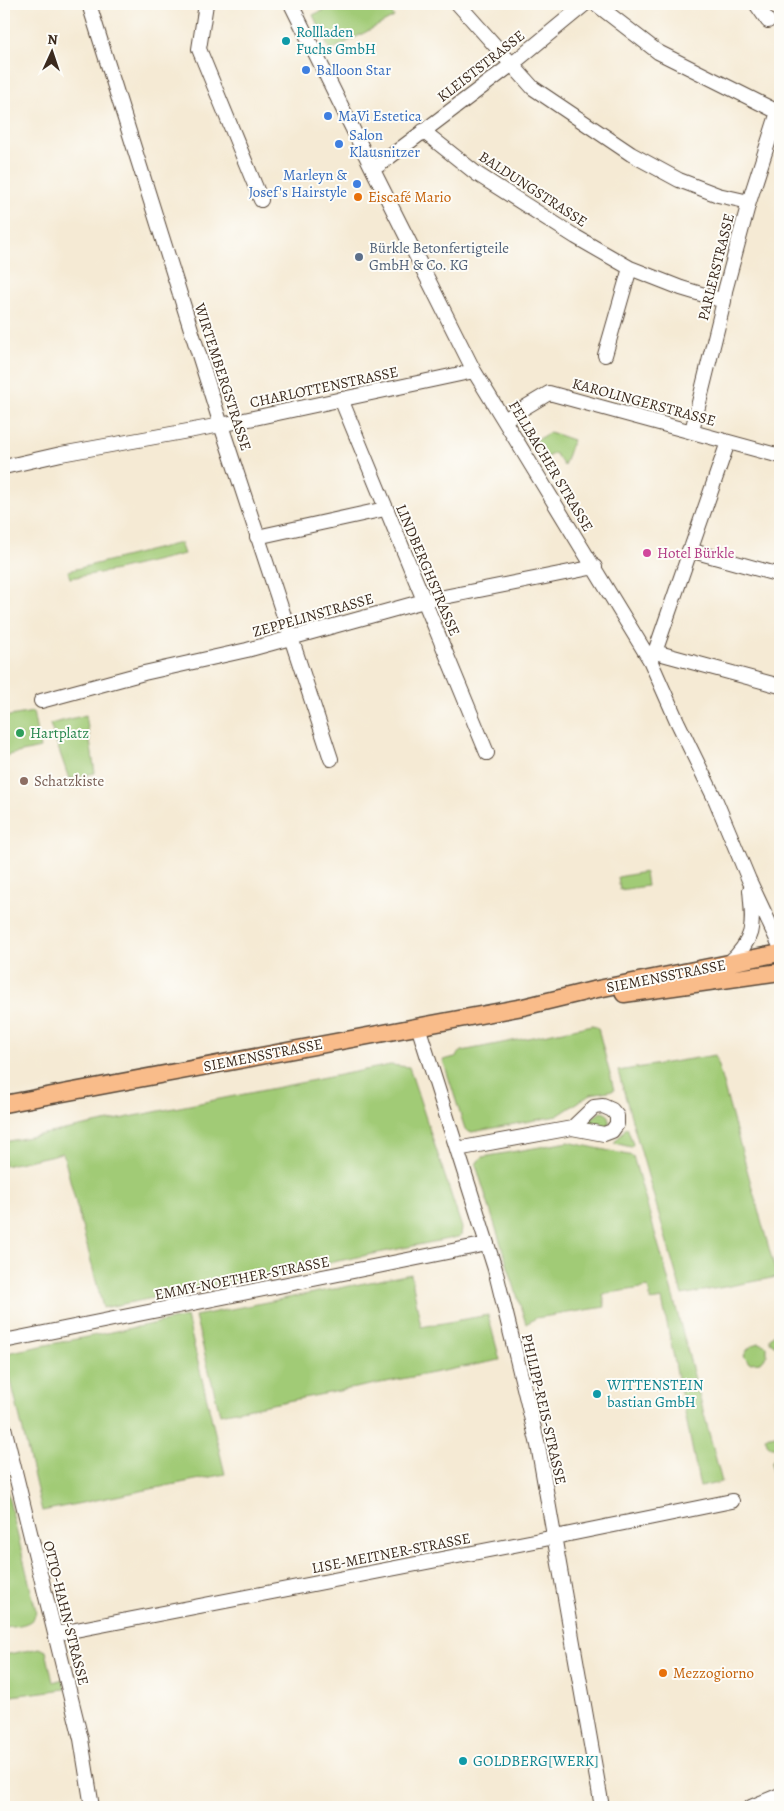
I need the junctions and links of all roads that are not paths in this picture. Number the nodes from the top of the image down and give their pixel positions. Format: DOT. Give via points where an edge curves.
graph roads {
  1 [pos="88,4"];
  2 [pos="206,4"];
  3 [pos="291,4"];
  4 [pos="458,4"];
  5 [pos="584,4"];
  6 [pos="596,4"];
  7 [pos="756,4"];
  8 [pos="768,21"];
  9 [pos="511,64"];
  10 [pos="779,113"];
  11 [pos="422,131"];
  12 [pos="372,168"];
  13 [pos="261,200"];
  14 [pos="750,202"];
  15 [pos="630,268"];
  16 [pos="724,301"];
  17 [pos="605,355"];
  18 [pos="474,371"];
  19 [pos="341,399"];
  20 [pos="504,420"];
  21 [pos="221,425"];
  22 [pos="692,431"];
  23 [pos="728,442"];
  24 [pos="780,456"];
  25 [pos="4,467"];
  26 [pos="385,509"];
  27 [pos="257,537"];
  28 [pos="689,550"];
  29 [pos="595,567"];
  30 [pos="780,575"];
  31 [pos="424,601"];
  32 [pos="292,637"];
  33 [pos="653,656"];
  34 [pos="780,686"];
  35 [pos="41,701"];
  36 [pos="487,753"];
  37 [pos="331,759"];
  38 [pos="749,880"];
  39 [pos="780,946"];
  40 [pos="780,953"];
  41 [pos="729,963"];
  42 [pos="780,972"];
  43 [pos="523,1007"];
  44 [pos="418,1026"];
  45 [pos="4,1104"];
  46 [pos="572,1128"];
  47 [pos="457,1149"];
  48 [pos="487,1244"];
  49 [pos="4,1341"];
  50 [pos="4,1427"];
  51 [pos="732,1501"];
  52 [pos="556,1537"];
  53 [pos="55,1634"];
  54 [pos="780,1794"];
  55 [pos="92,1807"];
  56 [pos="602,1807"];
  57 [pos="751,1807"];
  1 -- 21 [label="street, WIRTEMBERGSTRASSE"];
  2 -- 13 [label="street" via="200,49"];
  3 -- 12 [label="street, FELLBACHER STRASSE"];
  4 -- 9 [label="street"];
  5 -- 9 [label="street, KLEISTSTRASSE"];
  6 -- 10 [label="street" via="658,52"];
  7 -- 8 [label="street"];
  9 -- 11 [label="street, KLEISTSTRASSE"];
  9 -- 14 [label="street" via="533,88 631,154 678,180 718,195"];
  10 -- 14 [label="street, PARLERSTRASSE"];
  11 -- 12 [label="street, KLEISTSTRASSE"];
  11 -- 15 [label="street, BALDUNGSTRASSE" via="476,174"];
  12 -- 18 [label="street, FELLBACHER STRASSE"];
  14 -- 16 [label="street, PARLERSTRASSE"];
  15 -- 16 [label="street, BALDUNGSTRASSE"];
  15 -- 17 [label="street"];
  16 -- 22 [label="street, PARLERSTRASSE"];
  18 -- 19 [label="street, CHARLOTTENSTRASSE"];
  18 -- 20 [label="street, FELLBACHER STRASSE"];
  19 -- 21 [label="street, CHARLOTTENSTRASSE"];
  19 -- 26 [label="street, LINDBERGHSTRASSE"];
  20 -- 22 [label="street, KAROLINGERSTRASSE" via="549,393"];
  20 -- 29 [label="street, FELLBACHER STRASSE"];
  21 -- 25 [label="street, CHARLOTTENSTRASSE"];
  21 -- 27 [label="street, WIRTEMBERGSTRASSE"];
  22 -- 23 [label="street, KAROLINGERSTRASSE"];
  23 -- 24 [label="street, KAROLINGERSTRASSE"];
  23 -- 28 [label="street"];
  26 -- 27 [label="street"];
  26 -- 31 [label="street, LINDBERGHSTRASSE"];
  27 -- 32 [label="street, WIRTEMBERGSTRASSE"];
  28 -- 30 [label="street"];
  28 -- 33 [label="street"];
  29 -- 31 [label="street, ZEPPELINSTRASSE"];
  29 -- 33 [label="street, FELLBACHER STRASSE"];
  31 -- 32 [label="street, ZEPPELINSTRASSE"];
  31 -- 36 [label="street, LINDBERGHSTRASSE"];
  32 -- 35 [label="street, ZEPPELINSTRASSE" via="144,672"];
  32 -- 37 [label="street, WIRTEMBERGSTRASSE"];
  33 -- 34 [label="street"];
  33 -- 38 [label="street, FELLBACHER STRASSE" via="677,721 716,801"];
  38 -- 39 [label="street, FELLBACHER STRASSE"];
  38 -- 41 [label="street" via="752,929 746,945"];
  40 -- 41 [label="main road, SIEMENSSTRASSE"];
  41 -- 43 [label="main road, SIEMENSSTRASSE"];
  42 -- 43 [label="main road, SIEMENSSTRASSE"];
  43 -- 44 [label="main road, SIEMENSSTRASSE"];
  44 -- 45 [label="main road, SIEMENSSTRASSE"];
  44 -- 47 [label="street, PHILIPP-REIS-STRASSE"];
  46 -- 47 [label="street"];
  47 -- 48 [label="street, PHILIPP-REIS-STRASSE"];
  48 -- 49 [label="street, EMMY-NOETHER-STRASSE"];
  48 -- 52 [label="street, PHILIPP-REIS-STRASSE" via="538,1445"];
  50 -- 53 [label="street, OTTO-HAHN-STRASSE"];
  51 -- 52 [label="street, LISE-MEITNER-STRASSE"];
  52 -- 53 [label="street, LISE-MEITNER-STRASSE"];
  52 -- 56 [label="street, PHILIPP-REIS-STRASSE"];
  53 -- 55 [label="street, OTTO-HAHN-STRASSE" via="81,1739"];
  54 -- 57 [label="street"];
}
